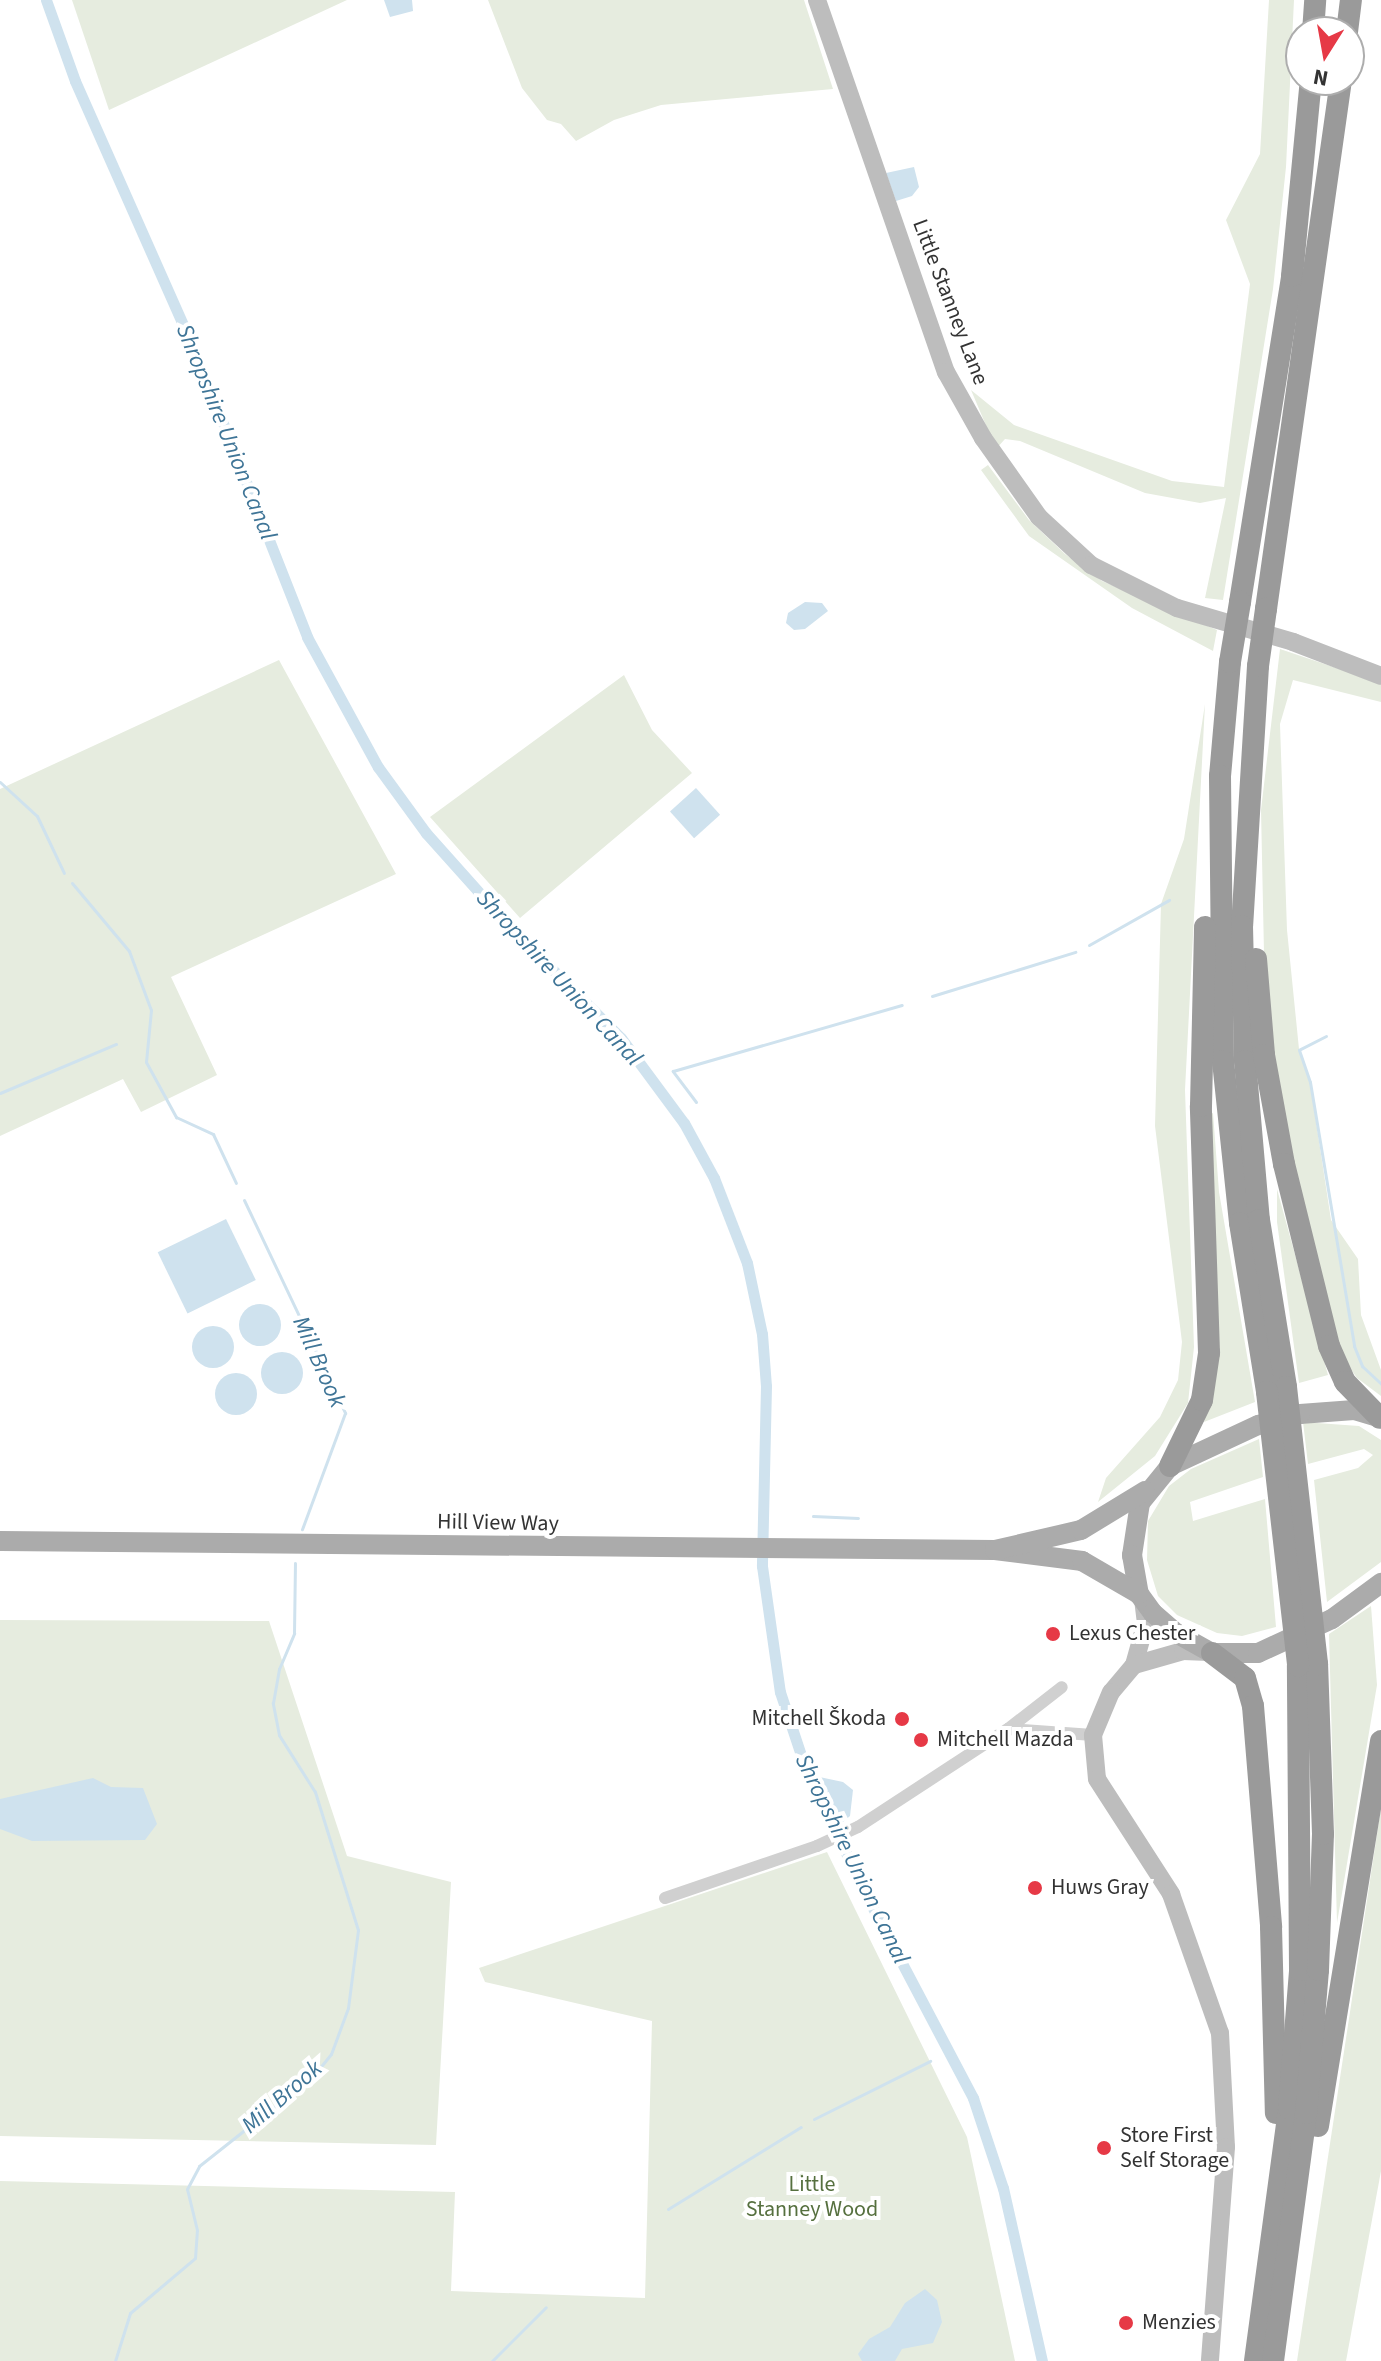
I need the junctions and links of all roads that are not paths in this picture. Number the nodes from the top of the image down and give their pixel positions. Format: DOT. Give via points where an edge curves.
graph roads {
  1 [pos="817,0"];
  2 [pos="1309,96"];
  3 [pos="1333,96"];
  4 [pos="1339,96"];
  5 [pos="1329,173"];
  6 [pos="1381,676"];
  7 [pos="1220,776"];
  8 [pos="1246,814"];
  9 [pos="1276,1389"];
  10 [pos="1381,1418"];
  11 [pos="1170,1466"];
  12 [pos="1148,1489"];
  13 [pos="0,1541"];
  14 [pos="995,1550"];
  15 [pos="1381,1583"];
  16 [pos="1141,1597"];
  17 [pos="1210,1652"];
  18 [pos="1134,1665"];
  19 [pos="1308,1665"];
  20 [pos="1062,1687"];
  21 [pos="1008,1729"];
  22 [pos="1093,1735"];
  23 [pos="1381,1741"];
  24 [pos="665,1898"];
  25 [pos="1274,2209"];
  26 [pos="1279,2316"];
  27 [pos="1210,2361"];
  28 [pos="1255,2361"];
  29 [pos="1273,2361"];
  1 -- 6 [label="street, Little Stanney Lane" via="946,372 983,438 1039,517 1091,565 1177,608 1293,642"];
  2 -- 7 [label="highway, bridge" via="1292,276 1230,662"];
  3 -- 5 [label="highway"];
  4 -- 5 [label="highway"];
  5 -- 8 [label="highway, bridge" via="1258,666"];
  7 -- 9 [label="highway" via="1223,1061 1240,1223"];
  7 -- 11 [label="highway" via="1204,939 1201,1106 1209,1353 1202,1400"];
  8 -- 9 [label="highway" via="1245,1061"];
  8 -- 10 [label="highway" via="1264,1055 1284,1164 1329,1346 1345,1382"];
  9 -- 19 [label="highway, bridge"];
  10 -- 11 [label="main road" via="1354,1410 1300,1414 1258,1425"];
  11 -- 12 [label="main road"];
  12 -- 14 [label="main road, Hill View Way" via="1081,1530"];
  12 -- 16 [label="main road" via="1133,1528"];
  13 -- 14 [label="main road, Hill View Way"];
  14 -- 16 [label="main road, Hill View Way" via="1082,1561"];
  15 -- 17 [label="main road" via="1332,1619 1258,1653"];
  16 -- 17 [label="main road, Hill View Way" via="1176,1633"];
  16 -- 18 [label="street" via="1146,1622"];
  17 -- 18 [label="street" via="1183,1651"];
  17 -- 25 [label="highway" via="1245,1678 1253,1706 1275,1996"];
  18 -- 22 [label="street" via="1111,1692"];
  19 -- 25 [label="highway" via="1300,1970"];
  19 -- 26 [label="highway" via="1323,1834 1318,1970"];
  20 -- 21 [label="street"];
  21 -- 22 [label="street"];
  21 -- 24 [label="street" via="858,1827"];
  22 -- 27 [label="street" via="1097,1779 1171,1894 1220,2033 1226,2147"];
  23 -- 26 [label="highway" via="1307,2196"];
  25 -- 28 [label="highway"];
  26 -- 29 [label="highway"];
}
